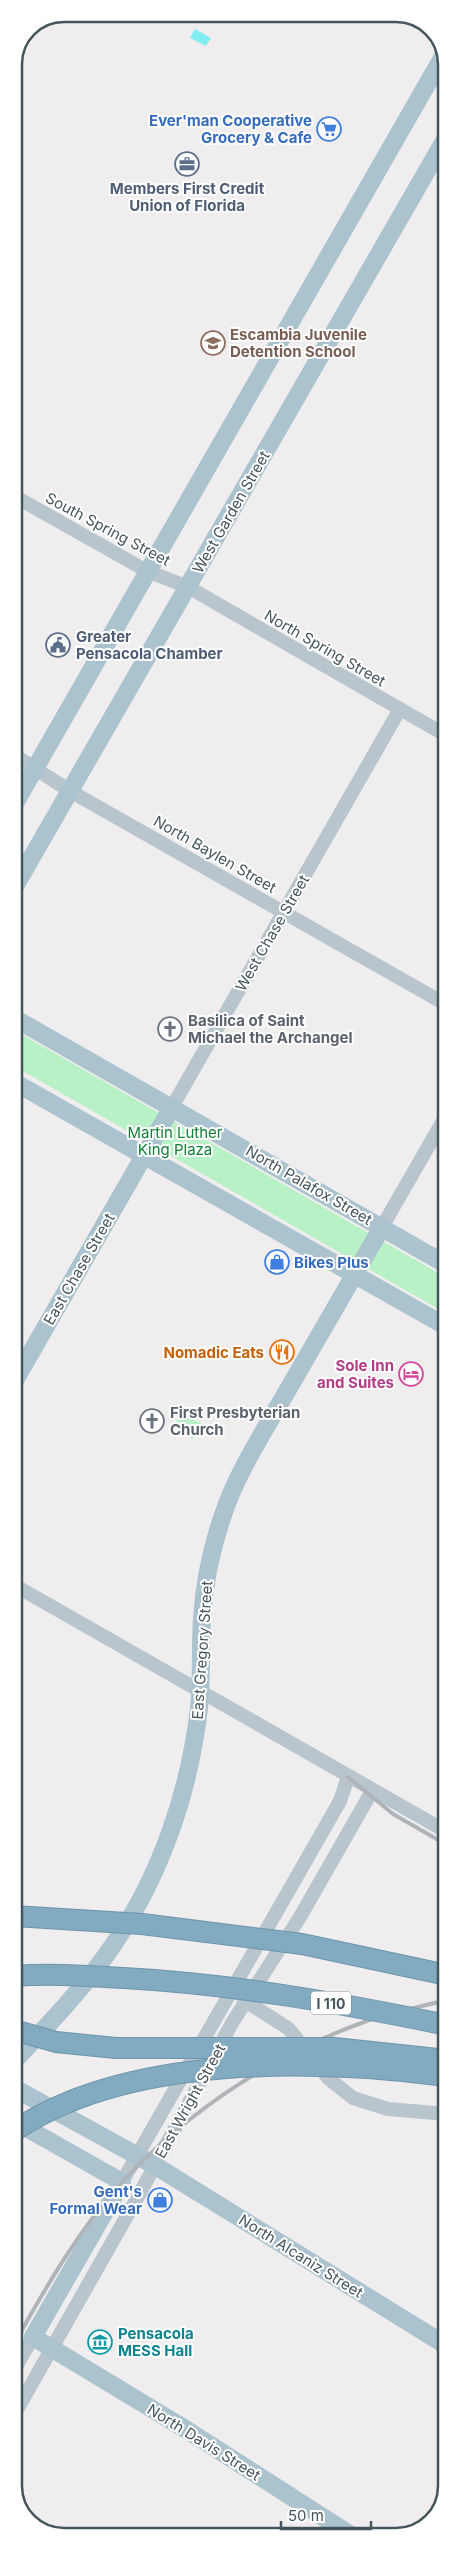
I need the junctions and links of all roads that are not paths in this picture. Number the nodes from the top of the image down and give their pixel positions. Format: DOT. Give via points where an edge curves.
graph roads {
  1 [pos="438,65"];
  2 [pos="438,152"];
  3 [pos="22,501"];
  4 [pos="147,571"];
  5 [pos="188,587"];
  6 [pos="400,709"];
  7 [pos="438,731"];
  8 [pos="22,761"];
  9 [pos="34,769"];
  10 [pos="22,790"];
  11 [pos="70,790"];
  12 [pos="22,873"];
  13 [pos="284,912"];
  14 [pos="438,1000"];
  15 [pos="22,1023"];
  16 [pos="22,1087"];
  17 [pos="172,1107"];
  18 [pos="438,1130"];
  19 [pos="143,1156"];
  20 [pos="382,1227"];
  21 [pos="438,1260"];
  22 [pos="355,1275"];
  23 [pos="438,1322"];
  24 [pos="23,1367"];
  25 [pos="23,1590"];
  26 [pos="200,1692"];
  27 [pos="348,1777"];
  28 [pos="372,1790"];
  29 [pos="438,1827"];
  30 [pos="23,1917"];
  31 [pos="438,1973"];
  32 [pos="23,1976"];
  33 [pos="233,1984"];
  34 [pos="247,2002"];
  35 [pos="438,2023"];
  36 [pos="23,2033"];
  37 [pos="23,2051"];
  38 [pos="438,2059"];
  39 [pos="438,2075"];
  40 [pos="23,2093"];
  41 [pos="438,2113"];
  42 [pos="23,2126"];
  43 [pos="23,2126"];
  44 [pos="138,2156"];
  45 [pos="154,2165"];
  46 [pos="122,2182"];
  47 [pos="33,2336"];
  48 [pos="438,2340"];
  49 [pos="53,2348"];
  50 [pos="23,2354"];
  51 [pos="23,2400"];
  52 [pos="340,2528"];
  1 -- 4 [label="main road"];
  2 -- 5 [label="main road, West Garden Street"];
  3 -- 4 [label="street, South Spring Street"];
  4 -- 5 [label="street, South Spring Street"];
  4 -- 9 [label="main road"];
  5 -- 6 [label="street, North Spring Street"];
  5 -- 11 [label="main road, West Garden Street"];
  6 -- 7 [label="street, North Spring Street"];
  6 -- 13 [label="street, West Chase Street"];
  8 -- 9 [label="street, North Baylen Street"];
  9 -- 10 [label="main road"];
  9 -- 11 [label="street, North Baylen Street"];
  11 -- 12 [label="main road, West Garden Street"];
  11 -- 13 [label="street, North Baylen Street"];
  13 -- 14 [label="street, North Baylen Street"];
  13 -- 17 [label="street, West Chase Street"];
  15 -- 17 [label="main road, North Palafox Street"];
  16 -- 19 [label="main road"];
  17 -- 19 [label="main road, West Chase Street"];
  17 -- 20 [label="main road, North Palafox Street"];
  18 -- 20 [label="street"];
  19 -- 22 [label="main road"];
  19 -- 24 [label="main road, East Chase Street"];
  20 -- 21 [label="main road, North Palafox Street"];
  20 -- 22 [label="main road, East Gregory Street"];
  22 -- 23 [label="main road"];
  22 -- 26 [label="main road, East Gregory Street" via="242,1470 226,1508 213,1552 202,1616"];
  25 -- 26 [label="street"];
  26 -- 27 [label="street"];
  26 -- 37 [label="main road, East Gregory Street" via="196,1735 186,1782 168,1837 148,1883 97,1967"];
  27 -- 28 [label="street"];
  27 -- 33 [label="street, East Wright Street" via="340,1801"];
  28 -- 29 [label="street"];
  28 -- 34 [label="street, East Wright Street"];
  30 -- 31 [label="highway, bridge" via="142,1924 302,1944"];
  32 -- 35 [label="highway, I 110, bridge" via="73,1975 214,1985"];
  33 -- 34 [label="street"];
  33 -- 44 [label="street, East Wright Street"];
  34 -- 41 [label="street" via="289,2028 337,2087 353,2098 388,2109"];
  34 -- 45 [label="street, East Wright Street" via="232,2023"];
  36 -- 38 [label="highway, bridge" via="56,2042 116,2048 334,2048"];
  39 -- 42 [label="highway, bridge" via="332,2066 173,2074 77,2098"];
  40 -- 44 [label="main road, North Alcaniz Street"];
  43 -- 46 [label="main road"];
  44 -- 45 [label="main road, North Alcaniz Street"];
  44 -- 46 [label="street, East Wright Street"];
  45 -- 46 [label="street"];
  45 -- 48 [label="main road, North Alcaniz Street"];
  45 -- 49 [label="street, East Wright Street"];
  46 -- 47 [label="main road, East Wright Street"];
  47 -- 49 [label="main road, North Davis Street"];
  47 -- 50 [label="street, East Wright Street"];
  49 -- 51 [label="street, East Wright Street"];
  49 -- 52 [label="main road, North Davis Street"];
}
